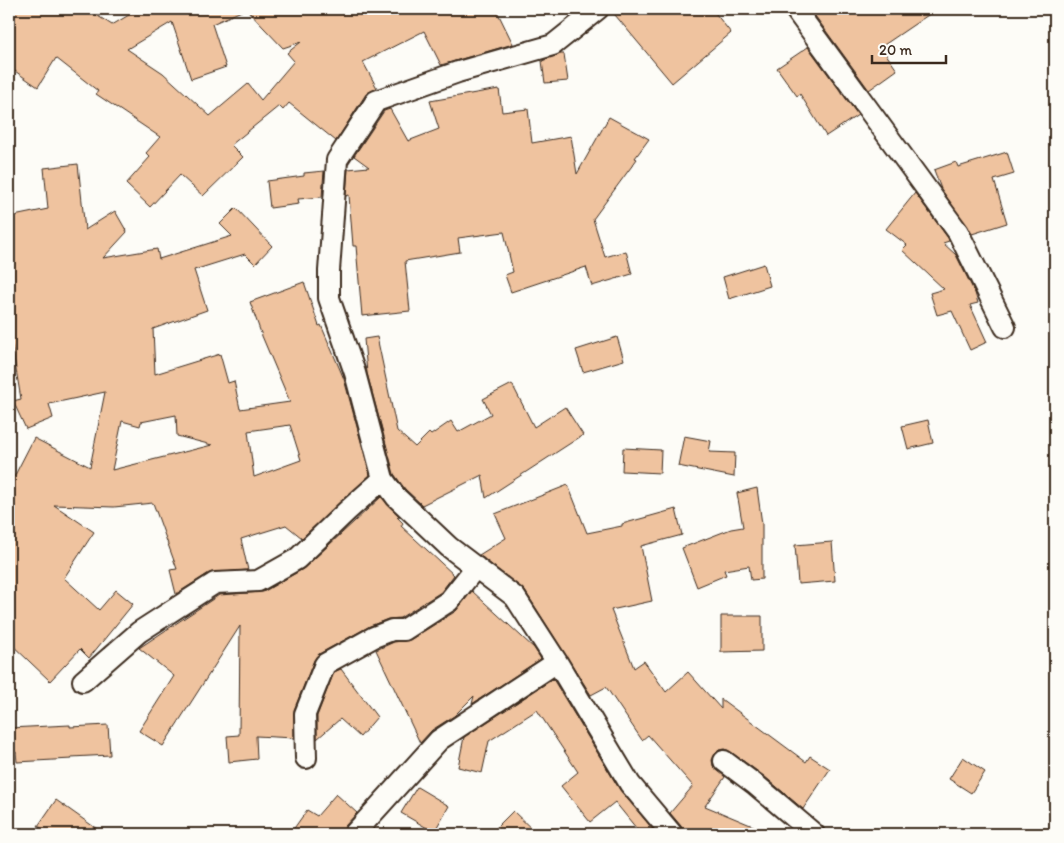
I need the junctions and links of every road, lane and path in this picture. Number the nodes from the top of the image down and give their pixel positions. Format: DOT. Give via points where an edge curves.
graph roads {
  1 [pos="598,9"];
  2 [pos="795,9"];
  3 [pos="1006,327"];
  4 [pos="383,479"];
  5 [pos="476,567"];
  6 [pos="557,662"];
  7 [pos="83,681"];
  8 [pos="306,758"];
  9 [pos="724,761"];
  10 [pos="354,834"];
  11 [pos="672,834"];
  12 [pos="814,834"];
  1 -- 4 [label="street" via="553,45 458,72 376,101 337,160 329,298 355,373"];
  2 -- 3 [label="street" via="958,232"];
  4 -- 5 [label="street" via="403,504"];
  4 -- 7 [label="street" via="297,559 258,581 215,583 139,632"];
  5 -- 6 [label="street" via="515,597"];
  5 -- 8 [label="street" via="449,601 436,610 404,630 392,630 374,637 325,664 305,714"];
  6 -- 10 [label="street" via="439,740"];
  6 -- 11 [label="street" via="630,784"];
  9 -- 12 [label="street"];
}
